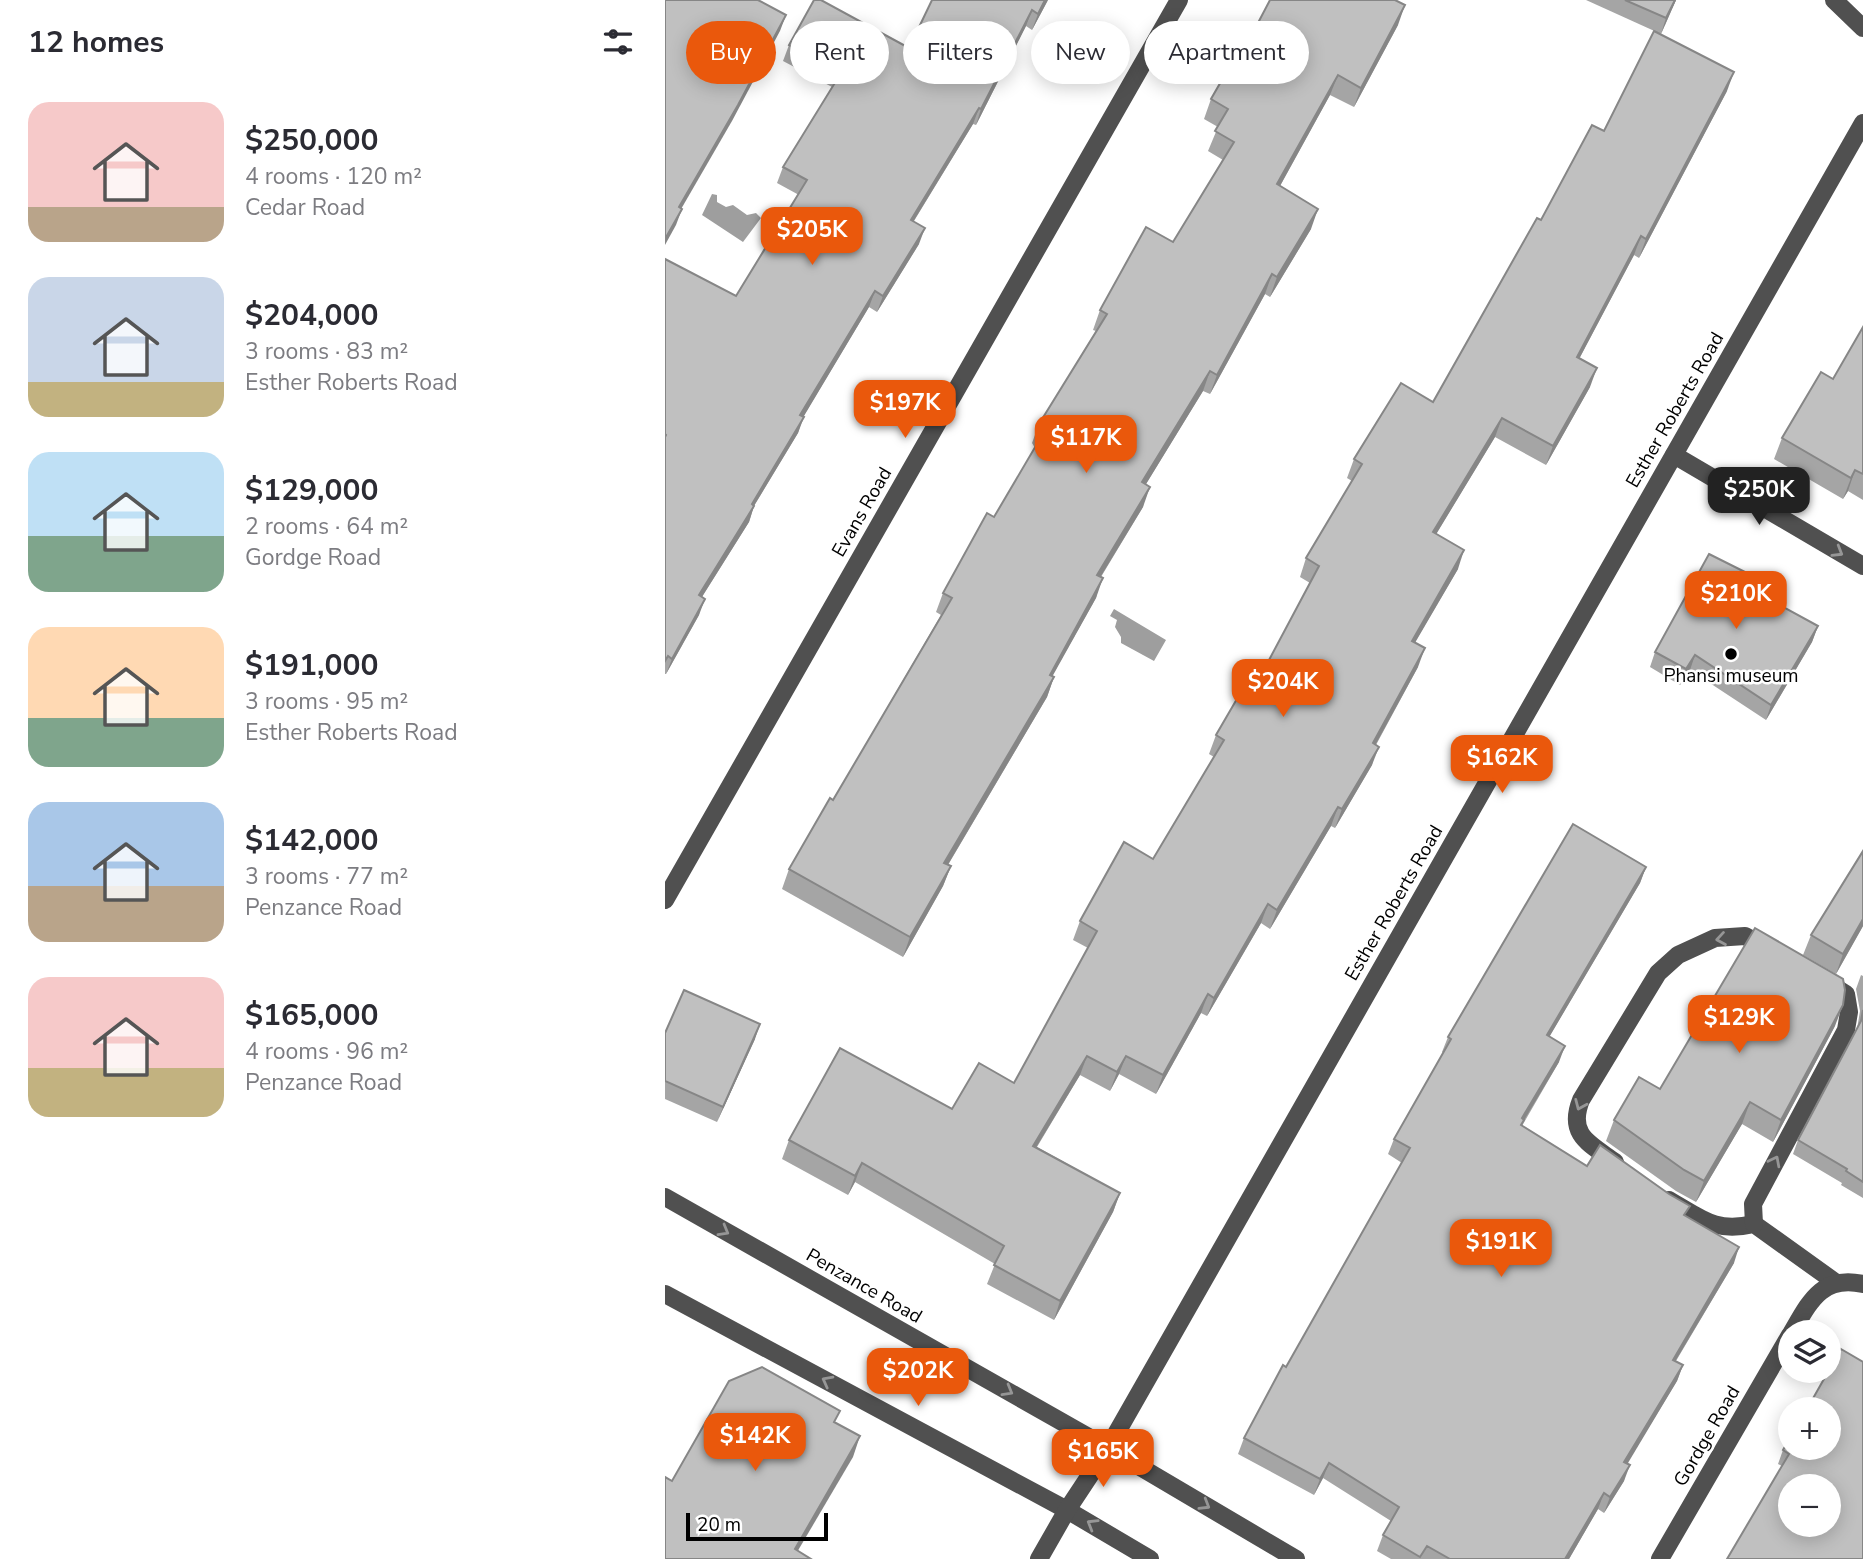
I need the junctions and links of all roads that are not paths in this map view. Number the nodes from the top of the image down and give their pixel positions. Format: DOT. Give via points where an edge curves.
graph roads {
  1 [pos="1179,0"];
  2 [pos="1834,0"];
  3 [pos="1863,28"];
  4 [pos="1863,123"];
  5 [pos="1674,455"];
  6 [pos="1863,566"];
  7 [pos="665,900"];
  8 [pos="1788,960"];
  9 [pos="1810,971"];
  10 [pos="1629,1171"];
  11 [pos="1660,1193"];
  12 [pos="665,1197"];
  13 [pos="1754,1224"];
  14 [pos="1836,1282"];
  15 [pos="1863,1284"];
  16 [pos="665,1294"];
  17 [pos="1799,1320"];
  18 [pos="1778,1355"];
  19 [pos="1108,1448"];
  20 [pos="1067,1510"];
  21 [pos="1039,1559"];
  22 [pos="1150,1559"];
  23 [pos="1296,1559"];
  24 [pos="1660,1559"];
  1 -- 7 [label="street, Evans Road"];
  2 -- 3 [label="street"];
  4 -- 5 [label="street, Esther Roberts Road"];
  5 -- 6 [label="street, one-way"];
  5 -- 19 [label="street, Esther Roberts Road"];
  8 -- 10 [label="street, one-way" via="1745,936 1715,938 1678,955 1658,973 1575,1115 1587,1142"];
  13 -- 9 [label="street, one-way" via="1753,1204 1846,1030 1846,995"];
  11 -- 13 [label="street" via="1717,1227"];
  12 -- 19 [label="street, Penzance Road, one-way"];
  13 -- 14 [label="street"];
  14 -- 15 [label="street"];
  14 -- 17 [label="street, Gordge Road" via="1811,1300"];
  20 -- 16 [label="street, one-way"];
  18 -- 24 [label="street, Gordge Road"];
  19 -- 20 [label="street, Esther Roberts Road"];
  19 -- 23 [label="street, Penzance Road, one-way"];
  20 -- 21 [label="street, Esther Roberts Road"];
  22 -- 20 [label="street, one-way"];
}
